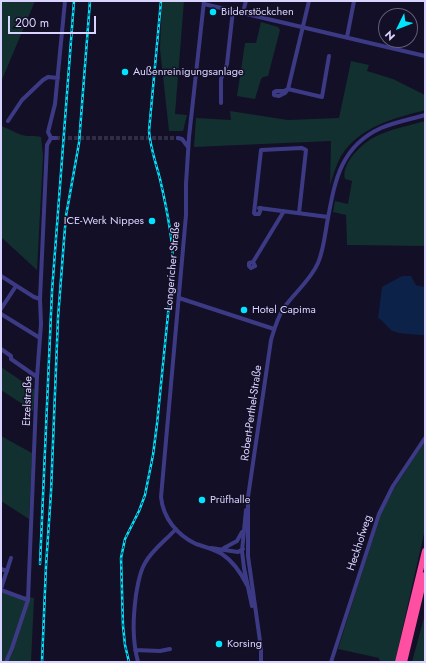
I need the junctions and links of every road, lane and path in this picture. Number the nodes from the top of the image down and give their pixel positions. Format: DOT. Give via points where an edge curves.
graph roads {
  1 [pos="65,1"];
  2 [pos="246,1"];
  3 [pos="309,1"];
  4 [pos="354,1"];
  5 [pos="204,2"];
  6 [pos="233,10"];
  7 [pos="243,12"];
  8 [pos="303,27"];
  9 [pos="347,37"];
  10 [pos="329,56"];
  11 [pos="425,56"];
  12 [pos="58,78"];
  13 [pos="220,103"];
  14 [pos="425,116"];
  15 [pos="8,121"];
  16 [pos="51,138"];
  17 [pos="56,138"];
  18 [pos="189,138"];
  19 [pos="188,147"];
  20 [pos="255,207"];
  21 [pos="261,208"];
  22 [pos="284,211"];
  23 [pos="299,213"];
  24 [pos="328,217"];
  25 [pos="254,262"];
  26 [pos="1,276"];
  27 [pos="16,286"];
  28 [pos="179,298"];
  29 [pos="40,299"];
  30 [pos="1,309"];
  31 [pos="1,314"];
  32 [pos="274,329"];
  33 [pos="40,338"];
  34 [pos="1,349"];
  35 [pos="37,377"];
  36 [pos="425,438"];
  37 [pos="248,500"];
  38 [pos="176,529"];
  39 [pos="243,529"];
  40 [pos="248,543"];
  41 [pos="205,547"];
  42 [pos="222,549"];
  43 [pos="242,551"];
  44 [pos="425,551"];
  45 [pos="248,556"];
  46 [pos="11,558"];
  47 [pos="1,569"];
  48 [pos="7,571"];
  49 [pos="425,575"];
  50 [pos="247,585"];
  51 [pos="1,590"];
  52 [pos="28,600"];
  53 [pos="259,633"];
  54 [pos="170,649"];
  55 [pos="135,650"];
  56 [pos="6,662"];
  57 [pos="138,662"];
  58 [pos="261,662"];
  59 [pos="331,662"];
  60 [pos="398,662"];
  61 [pos="404,662"];
  1 -- 12 [label="street, Etzelstraße"];
  2 -- 7 [label="street"];
  3 -- 8 [label="street"];
  4 -- 9 [label="street"];
  5 -- 6 [label="street"];
  5 -- 18 [label="street, Longericher Straße"];
  6 -- 7 [label="street"];
  6 -- 13 [label="street"];
  7 -- 8 [label="street"];
  8 -- 9 [label="street"];
  8 -- 10 [label="street" via="288,89 322,97"];
  9 -- 11 [label="street"];
  12 -- 15 [label="street" via="48,77 43,80 22,100"];
  12 -- 16 [label="street, Etzelstraße" via="48,129"];
  14 -- 24 [label="street, Robert-Perthel-Straße" via="386,126 362,140 342,165 336,179"];
  16 -- 17 [label="street"];
  16 -- 29 [label="street, Etzelstraße" via="47,145"];
  18 -- 19 [label="street, Longericher Straße"];
  18 -- 19 [label="street" via="178,138"];
  19 -- 28 [label="street, Longericher Straße" via="186,215"];
  20 -- 21 [label="street"];
  20 -- 21 [label="street" via="254,213 257,215"];
  20 -- 23 [label="street" via="261,150 302,148 306,150"];
  21 -- 22 [label="street"];
  22 -- 23 [label="street"];
  22 -- 25 [label="street"];
  23 -- 24 [label="street"];
  24 -- 32 [label="street, Robert-Perthel-Straße" via="316,267 283,309"];
  26 -- 27 [label="street"];
  27 -- 29 [label="street"];
  27 -- 30 [label="street"];
  28 -- 32 [label="street"];
  28 -- 38 [label="street, Longericher Straße" via="161,490 165,514"];
  29 -- 33 [label="street, Etzelstraße"];
  31 -- 33 [label="street"];
  32 -- 37 [label="street, Robert-Perthel-Straße"];
  33 -- 35 [label="street, Etzelstraße"];
  34 -- 35 [label="street"];
  35 -- 52 [label="street, Etzelstraße"];
  36 -- 59 [label="street, Heckhofweg" via="378,514"];
  37 -- 39 [label="street, Robert-Perthel-Straße"];
  37 -- 40 [label="street, Robert-Perthel-Straße"];
  38 -- 41 [label="street, Longericher Straße" via="189,540"];
  38 -- 55 [label="street" via="150,556 139,574 133,627"];
  39 -- 42 [label="street" via="236,541"];
  39 -- 43 [label="street, Robert-Perthel-Straße"];
  40 -- 43 [label="street"];
  40 -- 45 [label="street, Robert-Perthel-Straße"];
  41 -- 42 [label="street, Longericher Straße"];
  41 -- 50 [label="street, Longericher Straße" via="222,554 234,564"];
  42 -- 43 [label="street, Longericher Straße"];
  43 -- 45 [label="street"];
  43 -- 50 [label="street, Robert-Perthel-Straße"];
  44 -- 60 [label="highway"];
  45 -- 53 [label="street, Robert-Perthel-Straße"];
  46 -- 48 [label="street"];
  47 -- 48 [label="street"];
  48 -- 51 [label="street"];
  49 -- 61 [label="highway"];
  50 -- 53 [label="street, Robert-Perthel-Straße"];
  51 -- 52 [label="street"];
  52 -- 56 [label="street, Etzelstraße"];
  53 -- 58 [label="street, Robert-Perthel-Straße"];
  54 -- 55 [label="street"];
  55 -- 57 [label="street"];
}
